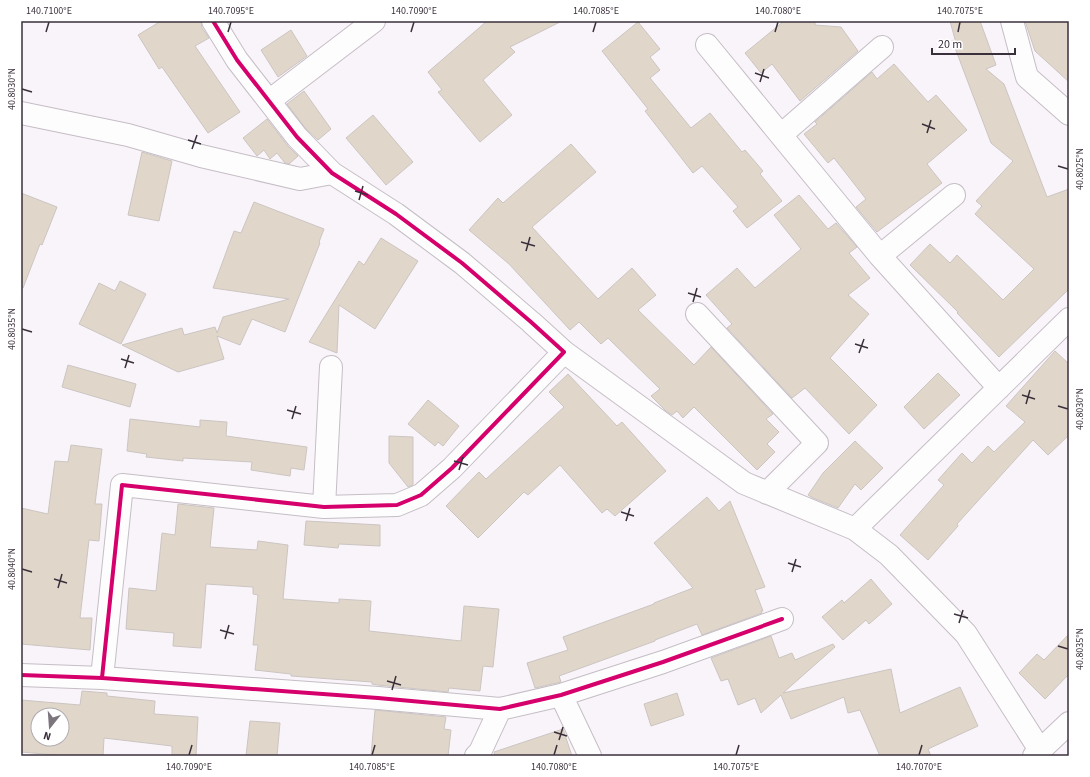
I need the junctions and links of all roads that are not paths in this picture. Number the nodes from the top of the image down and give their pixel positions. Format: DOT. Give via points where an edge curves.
graph roads {
  1 [pos="213,21"];
  2 [pos="374,21"];
  3 [pos="1012,21"];
  4 [pos="707,45"];
  5 [pos="882,47"];
  6 [pos="269,101"];
  7 [pos="21,113"];
  8 [pos="1069,114"];
  9 [pos="781,135"];
  10 [pos="332,173"];
  11 [pos="954,195"];
  12 [pos="880,256"];
  13 [pos="697,314"];
  14 [pos="1069,319"];
  15 [pos="564,352"];
  16 [pos="332,367"];
  17 [pos="999,388"];
  18 [pos="767,493"];
  19 [pos="324,506"];
  20 [pos="855,529"];
  21 [pos="782,619"];
  22 [pos="21,675"];
  23 [pos="102,678"];
  24 [pos="561,695"];
  25 [pos="500,709"];
  26 [pos="1069,723"];
  27 [pos="1037,753"];
  28 [pos="476,756"];
  29 [pos="590,756"];
  1 -- 6 [label="street" via="237,60"];
  2 -- 6 [label="street"];
  3 -- 8 [label="street" via="1027,77"];
  4 -- 9 [label="street"];
  5 -- 9 [label="street"];
  6 -- 10 [label="street" via="297,137"];
  7 -- 10 [label="street" via="128,135 201,156 300,179"];
  9 -- 12 [label="street"];
  10 -- 15 [label="street" via="396,214 462,263"];
  11 -- 12 [label="street"];
  12 -- 17 [label="street"];
  13 -- 18 [label="street" via="817,443"];
  14 -- 17 [label="street"];
  15 -- 18 [label="street" via="744,483"];
  15 -- 19 [label="street" via="452,468 421,495 397,505"];
  16 -- 19 [label="street"];
  17 -- 20 [label="street"];
  18 -- 20 [label="street"];
  19 -- 23 [label="street" via="122,485"];
  20 -- 27 [label="street" via="889,555 966,634"];
  21 -- 24 [label="street"];
  22 -- 23 [label="street"];
  23 -- 25 [label="street"];
  24 -- 25 [label="street"];
  24 -- 29 [label="street"];
  25 -- 28 [label="street"];
  26 -- 27 [label="street"];
}
